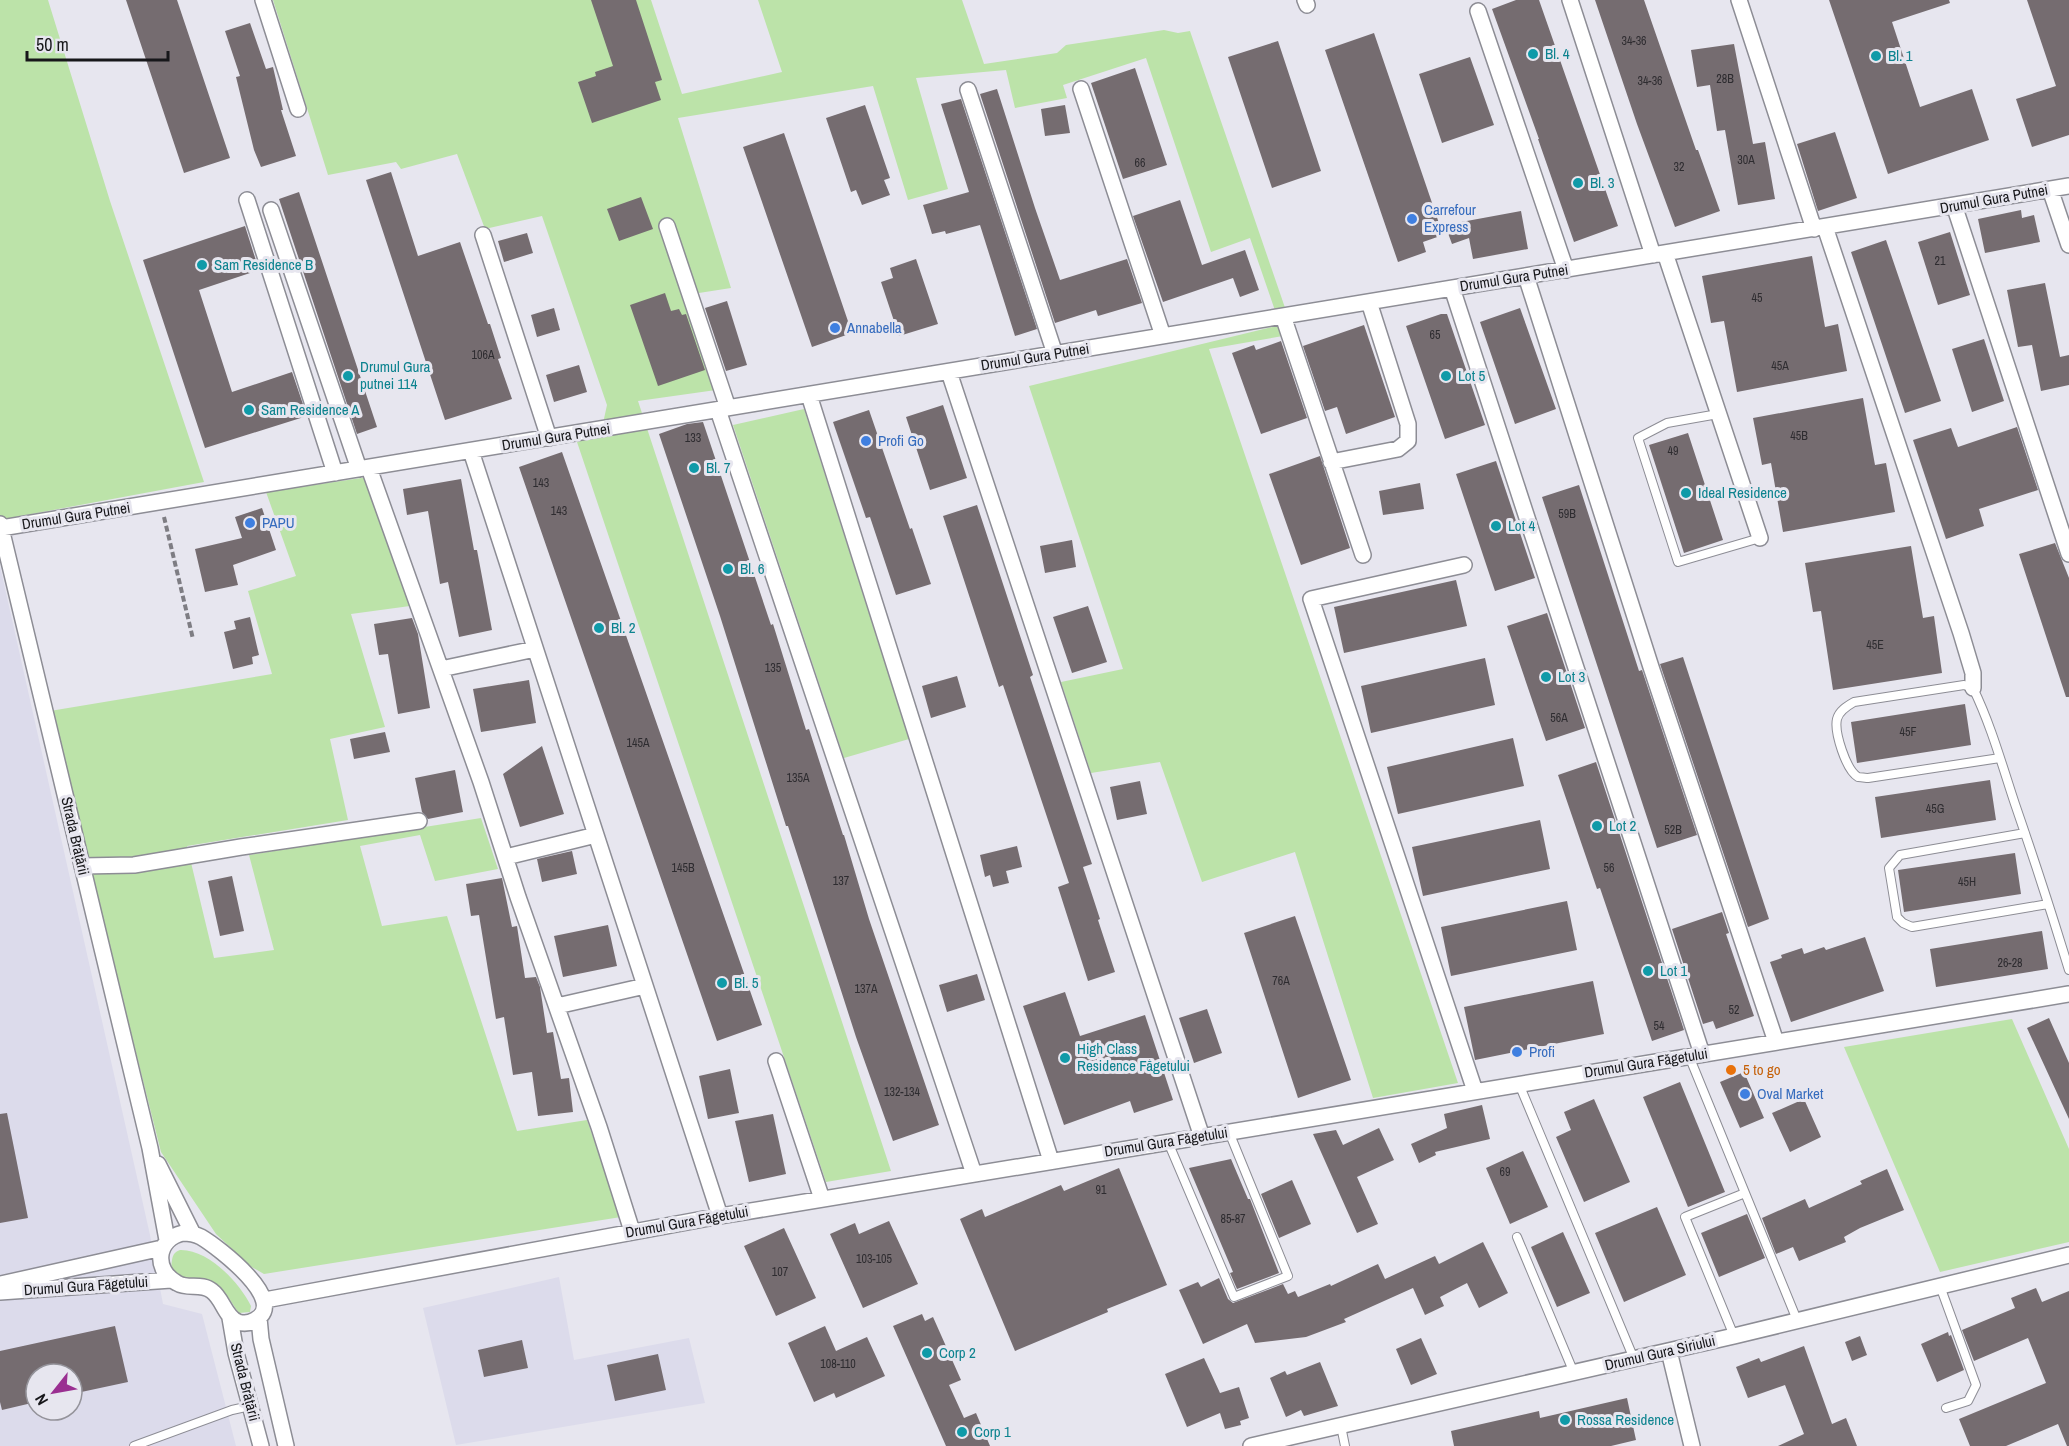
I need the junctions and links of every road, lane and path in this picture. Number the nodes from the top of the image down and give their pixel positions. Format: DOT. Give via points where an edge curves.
graph roads {
  1 [pos="263,0"];
  2 [pos="1570,0"];
  3 [pos="1739,0"];
  4 [pos="1478,11"];
  5 [pos="1081,89"];
  6 [pos="968,90"];
  7 [pos="298,109"];
  8 [pos="2069,186"];
  9 [pos="2050,189"];
  10 [pos="247,200"];
  11 [pos="1954,206"];
  12 [pos="271,210"];
  13 [pos="667,226"];
  14 [pos="1820,228"];
  15 [pos="483,235"];
  16 [pos="2069,245"];
  17 [pos="1659,254"];
  18 [pos="1566,270"];
  19 [pos="1526,276"];
  20 [pos="1452,288"];
  21 [pos="1369,302"];
  22 [pos="1283,316"];
  23 [pos="1163,336"];
  24 [pos="1055,354"];
  25 [pos="949,372"];
  26 [pos="809,395"];
  27 [pos="723,409"];
  28 [pos="1718,414"];
  29 [pos="549,438"];
  30 [pos="471,451"];
  31 [pos="1331,462"];
  32 [pos="364,468"];
  33 [pos="335,473"];
  34 [pos="160,502"];
  35 [pos="1,526"];
  36 [pos="1760,538"];
  37 [pos="2069,554"];
  38 [pos="1363,555"];
  39 [pos="1464,565"];
  40 [pos="193,639"];
  41 [pos="535,649"];
  42 [pos="441,669"];
  43 [pos="1973,687"];
  44 [pos="2000,758"];
  45 [pos="419,821"];
  46 [pos="2025,833"];
  47 [pos="596,835"];
  48 [pos="506,857"];
  49 [pos="82,866"];
  50 [pos="2048,904"];
  51 [pos="2069,970"];
  52 [pos="645,986"];
  53 [pos="2069,994"];
  54 [pos="557,1006"];
  55 [pos="1776,1042"];
  56 [pos="1696,1055"];
  57 [pos="776,1061"];
  58 [pos="1519,1084"];
  59 [pos="1475,1092"];
  60 [pos="1229,1132"];
  61 [pos="1202,1137"];
  62 [pos="1168,1142"];
  63 [pos="150,1148"];
  64 [pos="1051,1161"];
  65 [pos="974,1174"];
  66 [pos="1745,1192"];
  67 [pos="822,1199"];
  68 [pos="720,1216"];
  69 [pos="632,1231"];
  70 [pos="193,1234"];
  71 [pos="1517,1238"];
  72 [pos="165,1244"];
  73 [pos="2069,1255"];
  74 [pos="171,1280"];
  75 [pos="0,1284"];
  76 [pos="1940,1286"];
  77 [pos="0,1292"];
  78 [pos="265,1300"];
  79 [pos="230,1318"];
  80 [pos="259,1318"];
  81 [pos="1797,1320"];
  82 [pos="1734,1336"];
  83 [pos="1669,1351"];
  84 [pos="1634,1359"];
  85 [pos="1574,1373"];
  86 [pos="250,1406"];
  87 [pos="1946,1407"];
  88 [pos="1341,1426"];
  89 [pos="134,1446"];
  90 [pos="261,1446"];
  91 [pos="286,1446"];
  92 [pos="1251,1446"];
  93 [pos="1345,1446"];
  94 [pos="1692,1446"];
  1 -- 7 [label="street"];
  2 -- 17 [label="street"];
  3 -- 14 [label="street"];
  4 -- 18 [label="street"];
  5 -- 23 [label="street"];
  6 -- 24 [label="street"];
  8 -- 9 [label="street, Drumul Gura Putnei"];
  9 -- 11 [label="street, Drumul Gura Putnei"];
  9 -- 16 [label="street"];
  10 -- 33 [label="street"];
  11 -- 14 [label="street, Drumul Gura Putnei"];
  11 -- 37 [label="street"];
  12 -- 32 [label="street"];
  13 -- 27 [label="street"];
  14 -- 17 [label="street, Drumul Gura Putnei"];
  14 -- 43 [label="street" via="1961,633"];
  15 -- 29 [label="street"];
  17 -- 18 [label="street, Drumul Gura Putnei"];
  17 -- 28 [label="street"];
  18 -- 19 [label="street, Drumul Gura Putnei"];
  19 -- 20 [label="street, Drumul Gura Putnei"];
  19 -- 55 [label="street"];
  20 -- 21 [label="street, Drumul Gura Putnei"];
  20 -- 56 [label="street"];
  21 -- 22 [label="street, Drumul Gura Putnei"];
  21 -- 31 [label="street" via="1408,424 1408,441 1398,448"];
  22 -- 23 [label="street, Drumul Gura Putnei"];
  22 -- 31 [label="street"];
  23 -- 24 [label="street, Drumul Gura Putnei"];
  24 -- 25 [label="street, Drumul Gura Putnei"];
  25 -- 26 [label="street, Drumul Gura Putnei"];
  25 -- 61 [label="street"];
  26 -- 27 [label="street, Drumul Gura Putnei"];
  26 -- 64 [label="street"];
  27 -- 29 [label="street, Drumul Gura Putnei"];
  27 -- 65 [label="street"];
  28 -- 36 [label="street"];
  28 -- 36 [label="lane" via="1667,423 1638,438 1678,562"];
  29 -- 30 [label="street, Drumul Gura Putnei"];
  30 -- 32 [label="street, Drumul Gura Putnei"];
  30 -- 41 [label="street"];
  31 -- 38 [label="street"];
  32 -- 33 [label="street, Drumul Gura Putnei"];
  32 -- 42 [label="street"];
  33 -- 34 [label="street, Drumul Gura Putnei"];
  34 -- 35 [label="street, Drumul Gura Putnei"];
  34 -- 40 [label="path"];
  35 -- 49 [label="street, Strada Brățării"];
  39 -- 59 [label="street" via="1311,599"];
  41 -- 42 [label="street"];
  41 -- 47 [label="street"];
  42 -- 48 [label="street"];
  43 -- 44 [label="lane"];
  43 -- 44 [label="lane" via="1964,685 1854,702 1837,717 1837,732 1848,766 1859,777 1868,778"];
  44 -- 46 [label="lane"];
  45 -- 49 [label="street" via="134,865"];
  46 -- 50 [label="lane"];
  46 -- 50 [label="lane" via="1900,855 1889,868 1897,917 1912,927"];
  47 -- 48 [label="street"];
  47 -- 52 [label="street"];
  48 -- 54 [label="street"];
  49 -- 63 [label="street, Strada Brățării"];
  50 -- 51 [label="lane"];
  52 -- 54 [label="street"];
  52 -- 68 [label="street"];
  53 -- 55 [label="street, Drumul Gura Făgetului"];
  54 -- 69 [label="street"];
  55 -- 56 [label="street, Drumul Gura Făgetului"];
  56 -- 58 [label="street, Drumul Gura Făgetului"];
  56 -- 66 [label="lane"];
  57 -- 67 [label="street"];
  58 -- 59 [label="street, Drumul Gura Făgetului"];
  58 -- 84 [label="lane"];
  59 -- 60 [label="street, Drumul Gura Făgetului"];
  60 -- 61 [label="street, Drumul Gura Făgetului"];
  60 -- 62 [label="lane" via="1288,1276 1234,1297"];
  61 -- 62 [label="street, Drumul Gura Făgetului"];
  62 -- 64 [label="street, Drumul Gura Făgetului"];
  63 -- 70 [label="street, Strada Brățării"];
  63 -- 72 [label="street, Strada Brățării"];
  64 -- 65 [label="street, Drumul Gura Făgetului"];
  65 -- 67 [label="street, Drumul Gura Făgetului"];
  66 -- 81 [label="lane"];
  66 -- 82 [label="lane" via="1685,1217"];
  67 -- 68 [label="street, Drumul Gura Făgetului"];
  68 -- 69 [label="street, Drumul Gura Făgetului"];
  69 -- 78 [label="street, Drumul Gura Făgetului"];
  70 -- 72 [label="street, Drumul Gura Făgetului" via="176,1235"];
  70 -- 78 [label="street" via="239,1268"];
  71 -- 85 [label="lane"];
  72 -- 74 [label="street, Strada Brățării" via="162,1263"];
  72 -- 75 [label="street, Drumul Gura Făgetului"];
  73 -- 76 [label="street, Drumul Gura Siriului"];
  74 -- 77 [label="street, Drumul Gura Făgetului"];
  74 -- 79 [label="street, Drumul Gura Făgetului" via="180,1285 201,1285 214,1292"];
  76 -- 81 [label="street, Drumul Gura Siriului"];
  76 -- 87 [label="lane" via="1976,1385 1968,1401"];
  78 -- 80 [label="street"];
  79 -- 80 [label="street" via="242,1323"];
  79 -- 86 [label="street, Strada Brățării"];
  80 -- 91 [label="street, Strada Brățării"];
  81 -- 82 [label="street, Drumul Gura Siriului"];
  82 -- 83 [label="street, Drumul Gura Siriului"];
  83 -- 84 [label="street, Drumul Gura Siriului"];
  83 -- 94 [label="street"];
  84 -- 85 [label="street, Drumul Gura Siriului"];
  85 -- 88 [label="street, Drumul Gura Siriului"];
  86 -- 89 [label="lane"];
  86 -- 90 [label="street, Strada Brățării"];
  88 -- 92 [label="street, Drumul Gura Siriului"];
  88 -- 93 [label="lane"];
}
